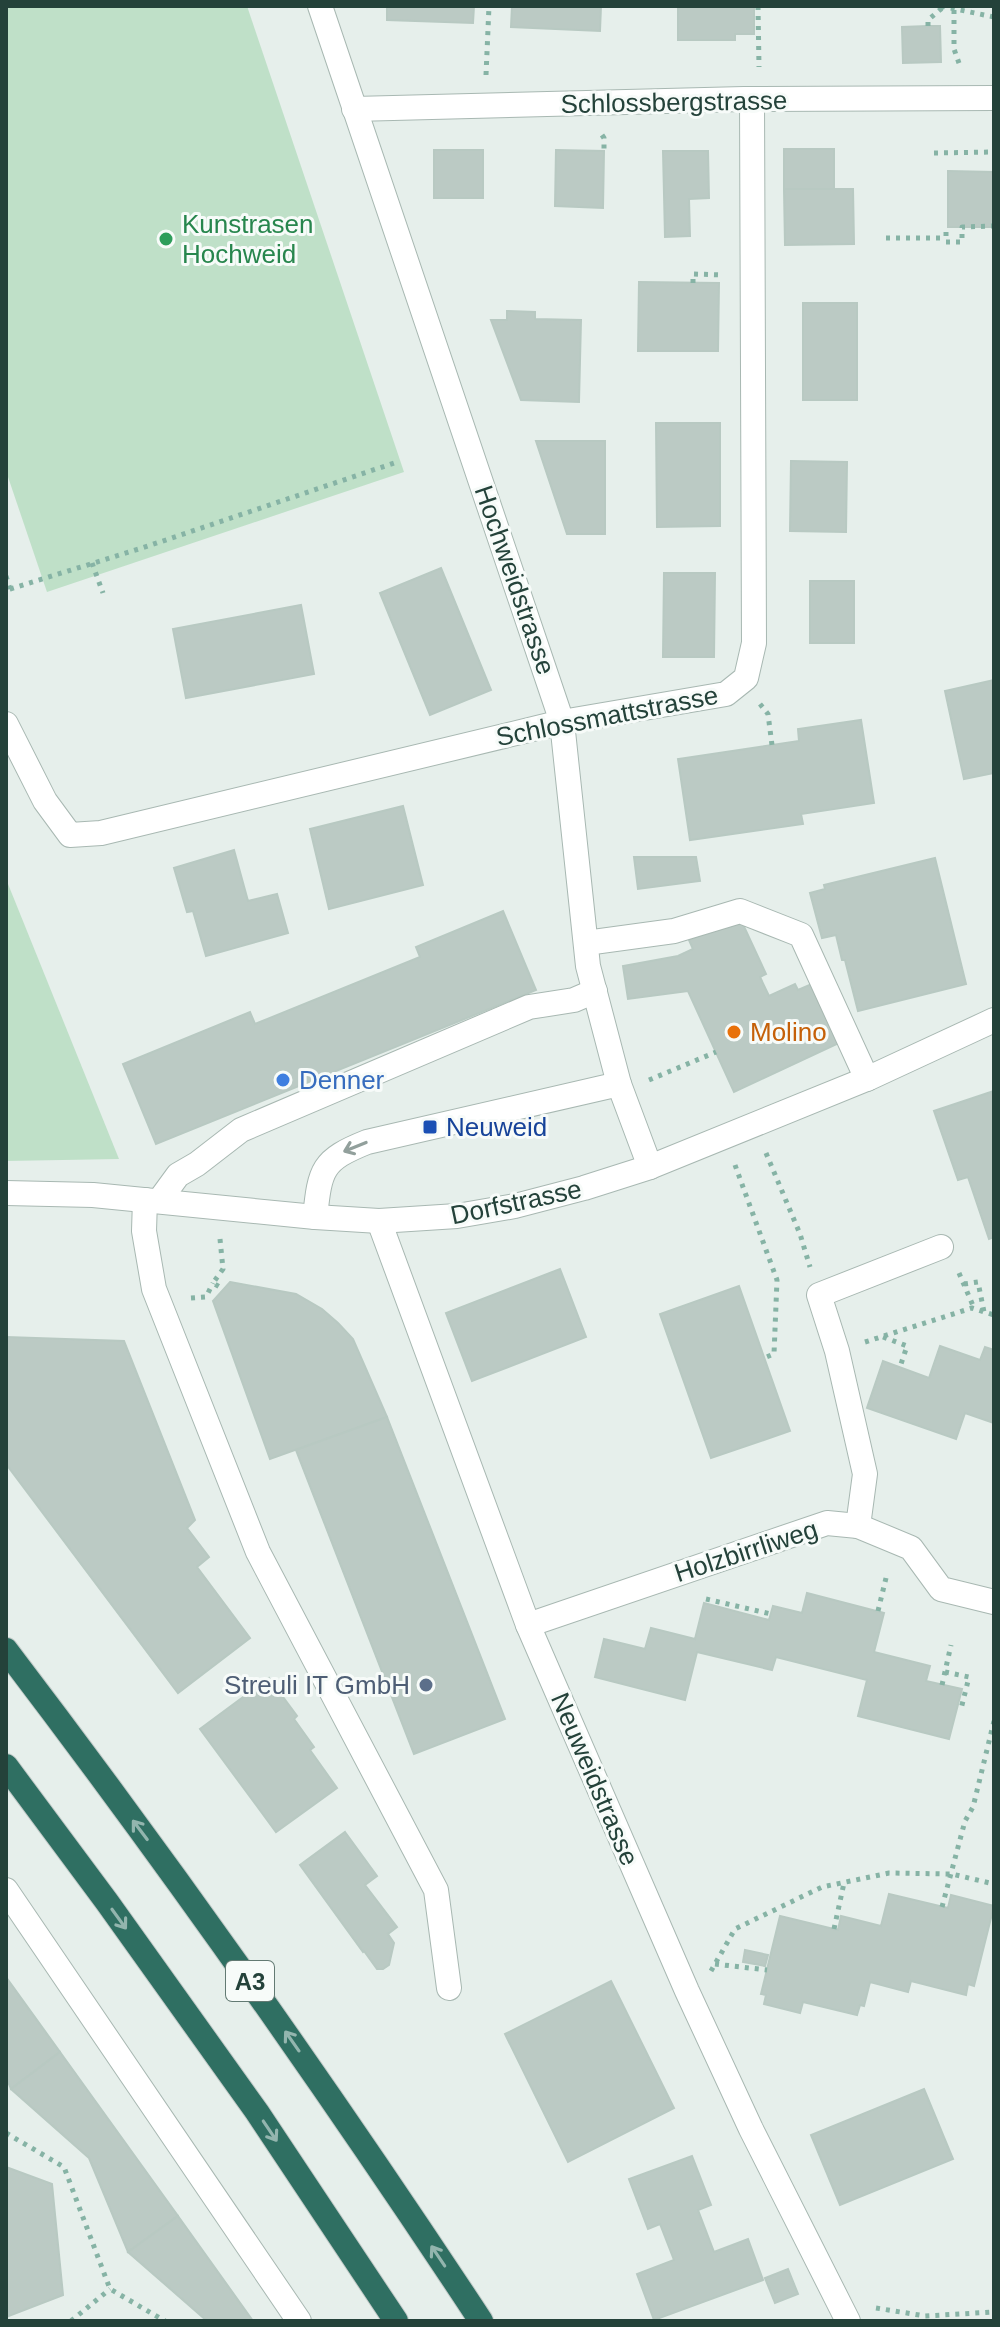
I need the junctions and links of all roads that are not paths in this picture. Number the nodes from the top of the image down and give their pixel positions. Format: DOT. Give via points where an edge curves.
graph roads {
  1 [pos="320,6"];
  2 [pos="994,98"];
  3 [pos="752,99"];
  4 [pos="354,109"];
  5 [pos="562,722"];
  6 [pos="6,724"];
  7 [pos="586,943"];
  8 [pos="595,991"];
  9 [pos="994,1020"];
  10 [pos="867,1079"];
  11 [pos="619,1084"];
  12 [pos="650,1167"];
  13 [pos="6,1193"];
  14 [pos="152,1201"];
  15 [pos="315,1217"];
  16 [pos="379,1221"];
  17 [pos="941,1247"];
  18 [pos="858,1526"];
  19 [pos="994,1602"];
  20 [pos="528,1625"];
  21 [pos="6,1650"];
  22 [pos="6,1766"];
  23 [pos="6,1890"];
  24 [pos="449,1988"];
  25 [pos="844,2312"];
  26 [pos="299,2321"];
  27 [pos="396,2321"];
  28 [pos="481,2321"];
  1 -- 4 [label="street, Hochweidstrasse"];
  2 -- 3 [label="street, Schlossbergstrasse"];
  3 -- 4 [label="street, Schlossbergstrasse"];
  3 -- 5 [label="street, Schlossmattstrasse" via="754,643 746,678 726,694"];
  4 -- 5 [label="street, Hochweidstrasse"];
  5 -- 6 [label="street, Schlossmattstrasse" via="101,833 70,835 45,801"];
  5 -- 7 [label="street, Hochweidstrasse"];
  7 -- 8 [label="street, Hochweidstrasse"];
  7 -- 10 [label="street" via="674,931 740,911 801,935"];
  8 -- 11 [label="street, Hochweidstrasse"];
  8 -- 14 [label="street" via="529,1007 241,1130 178,1175"];
  9 -- 10 [label="street, Dorfstrasse"];
  10 -- 12 [label="street, Dorfstrasse"];
  11 -- 12 [label="street, Hochweidstrasse"];
  11 -- 15 [label="street, one-way" via="367,1142 338,1154 323,1169"];
  12 -- 16 [label="street, Dorfstrasse" via="515,1206"];
  13 -- 14 [label="street, Dorfstrasse"];
  14 -- 15 [label="street, Dorfstrasse"];
  14 -- 24 [label="street" via="144,1231 154,1289 258,1552 436,1890"];
  15 -- 16 [label="street, Dorfstrasse"];
  16 -- 20 [label="street, Neuweidstrasse"];
  17 -- 18 [label="street" via="819,1295 865,1474"];
  18 -- 19 [label="street, Holzbirrliweg" via="911,1548 941,1589"];
  18 -- 20 [label="street, Holzbirrliweg" via="827,1523"];
  20 -- 25 [label="street, Neuweidstrasse" via="687,1991"];
  28 -- 21 [label="highway, A3, one-way" via="265,2003"];
  22 -- 27 [label="highway, one-way" via="257,2112"];
  23 -- 26 [label="street"];
}
